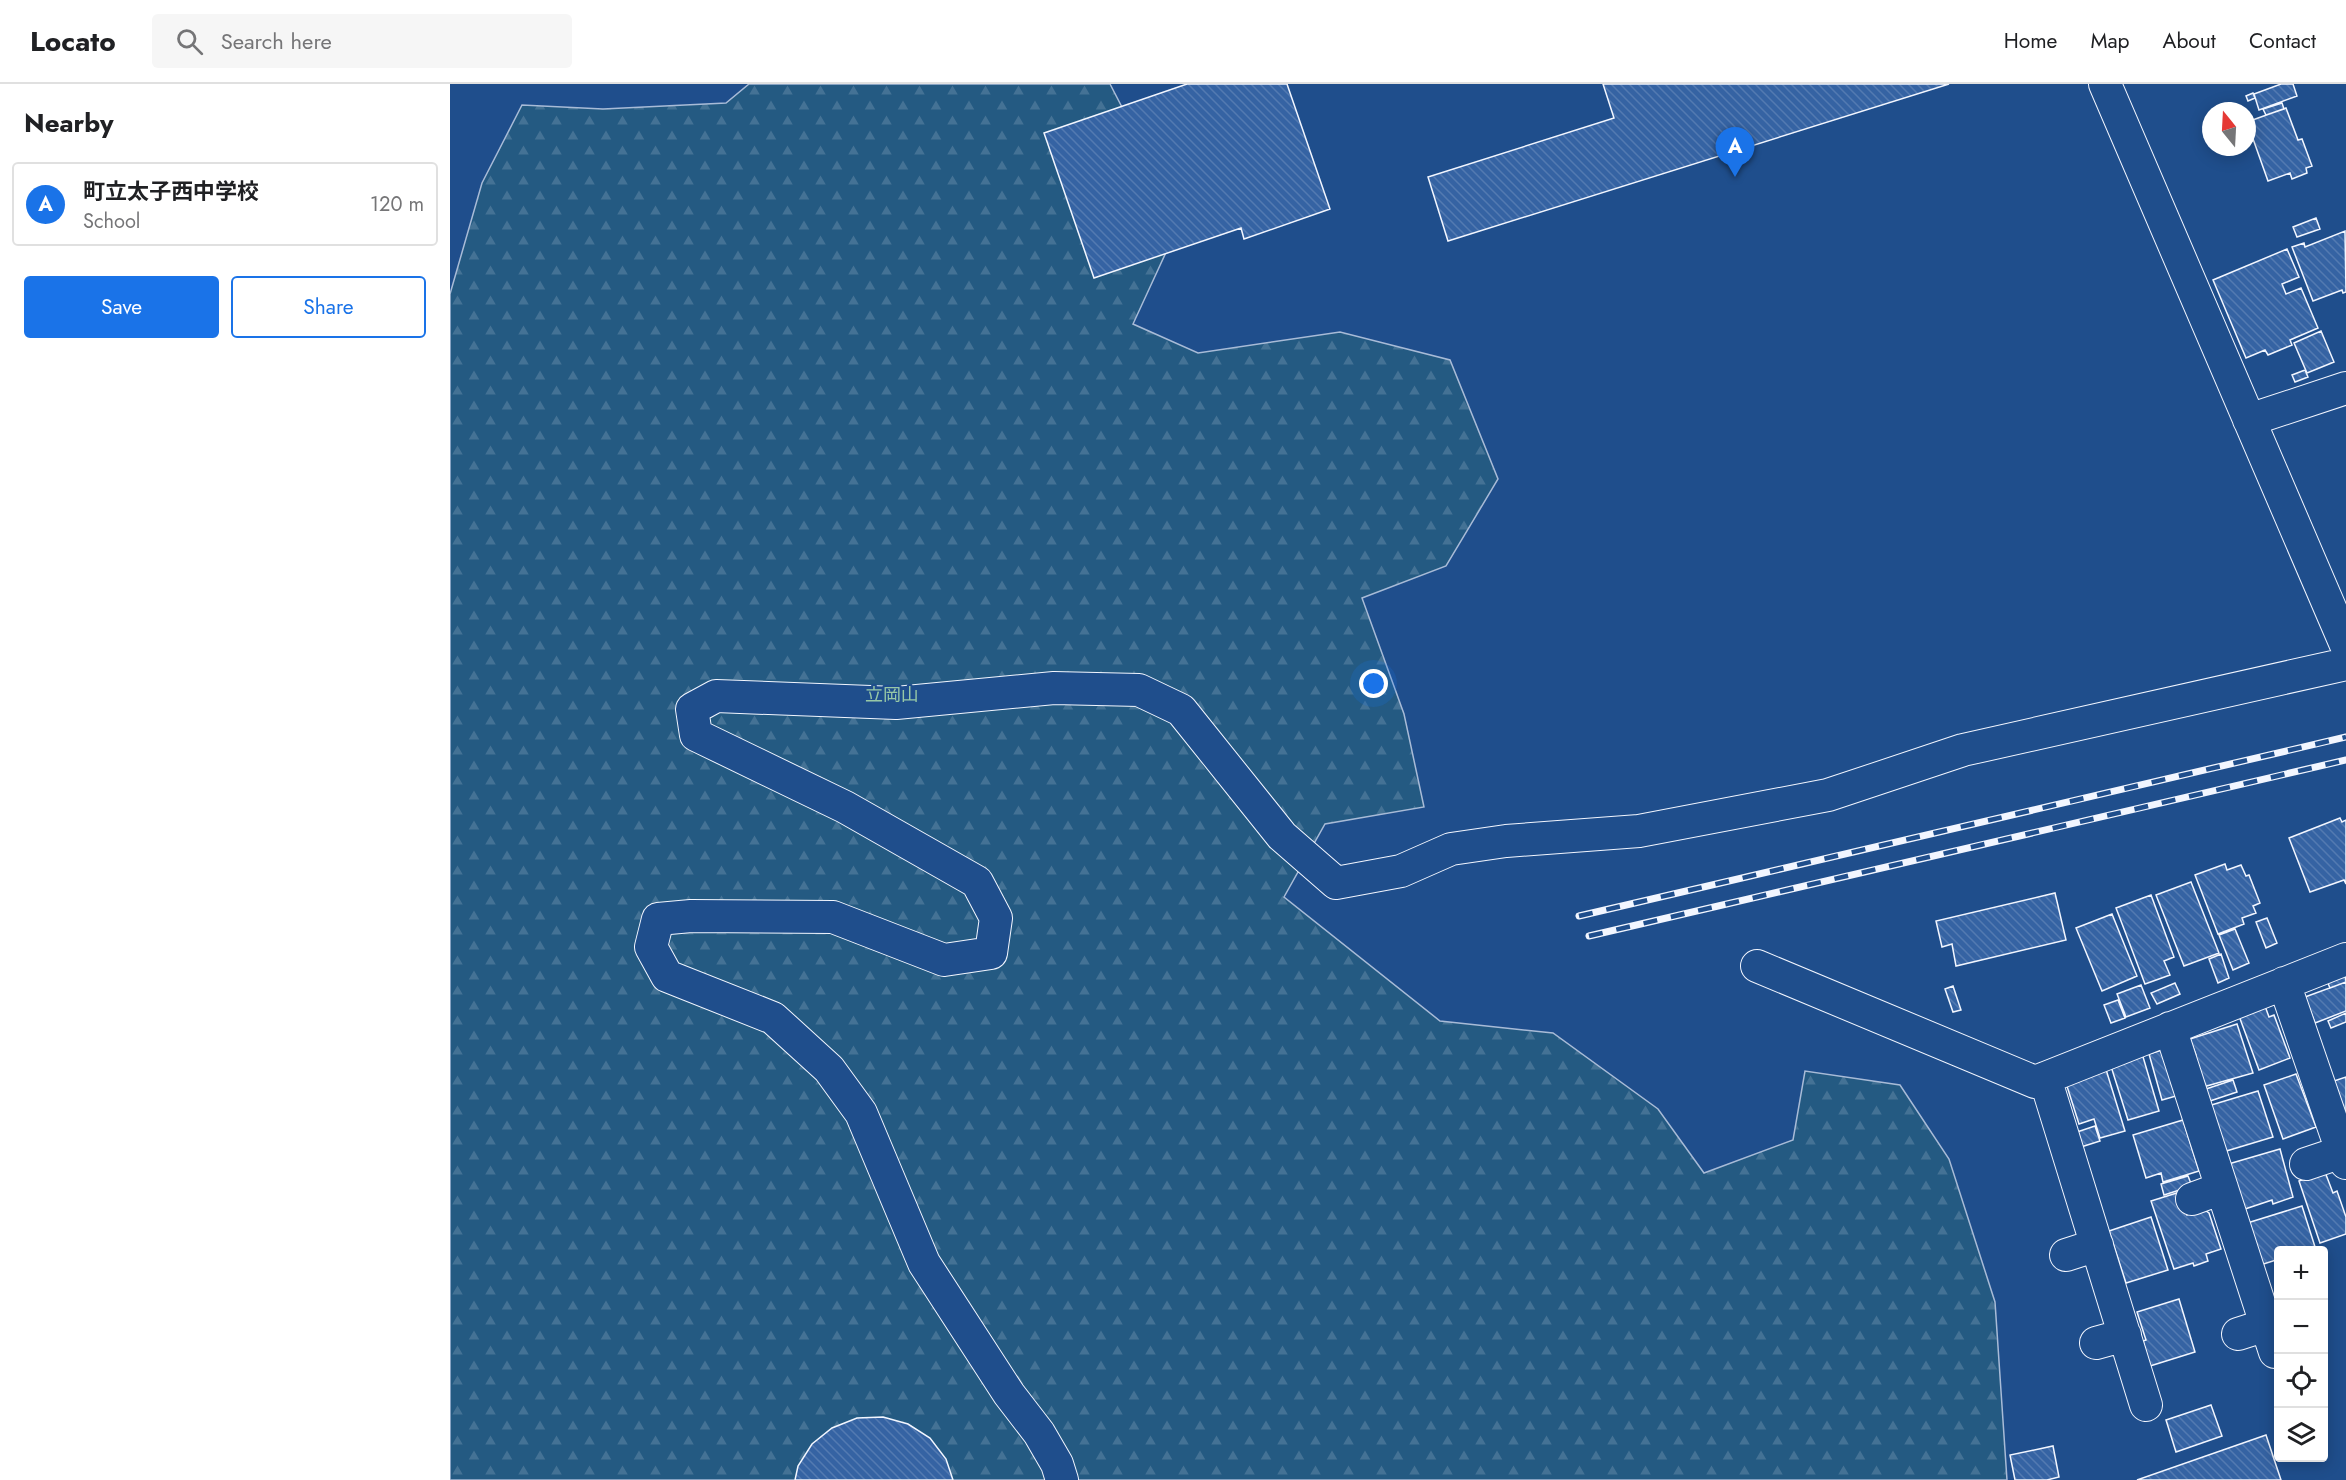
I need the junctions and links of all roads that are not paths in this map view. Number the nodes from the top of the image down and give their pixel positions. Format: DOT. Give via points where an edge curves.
graph roads {
  1 [pos="2106,84"];
  2 [pos="2346,388"];
  3 [pos="2249,420"];
  4 [pos="2346,645"];
  5 [pos="2346,664"];
  6 [pos="2346,959"];
  7 [pos="1757,966"];
  8 [pos="2284,983"];
  9 [pos="2170,1028"];
  10 [pos="2045,1078"];
  11 [pos="2344,1157"];
  12 [pos="2306,1164"];
  13 [pos="2222,1188"];
  14 [pos="2192,1199"];
  15 [pos="2097,1245"];
  16 [pos="2066,1255"];
  17 [pos="2260,1337"];
  18 [pos="2146,1405"];
  19 [pos="1062,1480"];
  1 -- 3 [label="street"];
  2 -- 3 [label="street"];
  3 -- 4 [label="street"];
  5 -- 19 [label="street" via="1963,750 1828,795 1639,831 1451,849 1401,871 1336,883 1282,836 1181,710 1139,690 1054,688 896,703 716,696 692,709 696,735 845,807 977,882 996,918 991,953 944,960 833,917 658,919 651,947 667,976 773,1018 829,1069 861,1113 924,1263 1039,1433"];
  6 -- 8 [label="street"];
  7 -- 10 [label="street" via="2035,1082"];
  8 -- 9 [label="street"];
  8 -- 11 [label="street"];
  9 -- 10 [label="street"];
  9 -- 13 [label="street"];
  10 -- 15 [label="street"];
  11 -- 12 [label="street"];
  13 -- 14 [label="street"];
  13 -- 17 [label="street"];
  15 -- 16 [label="street"];
  15 -- 18 [label="street" via="2110,1339"];
}
